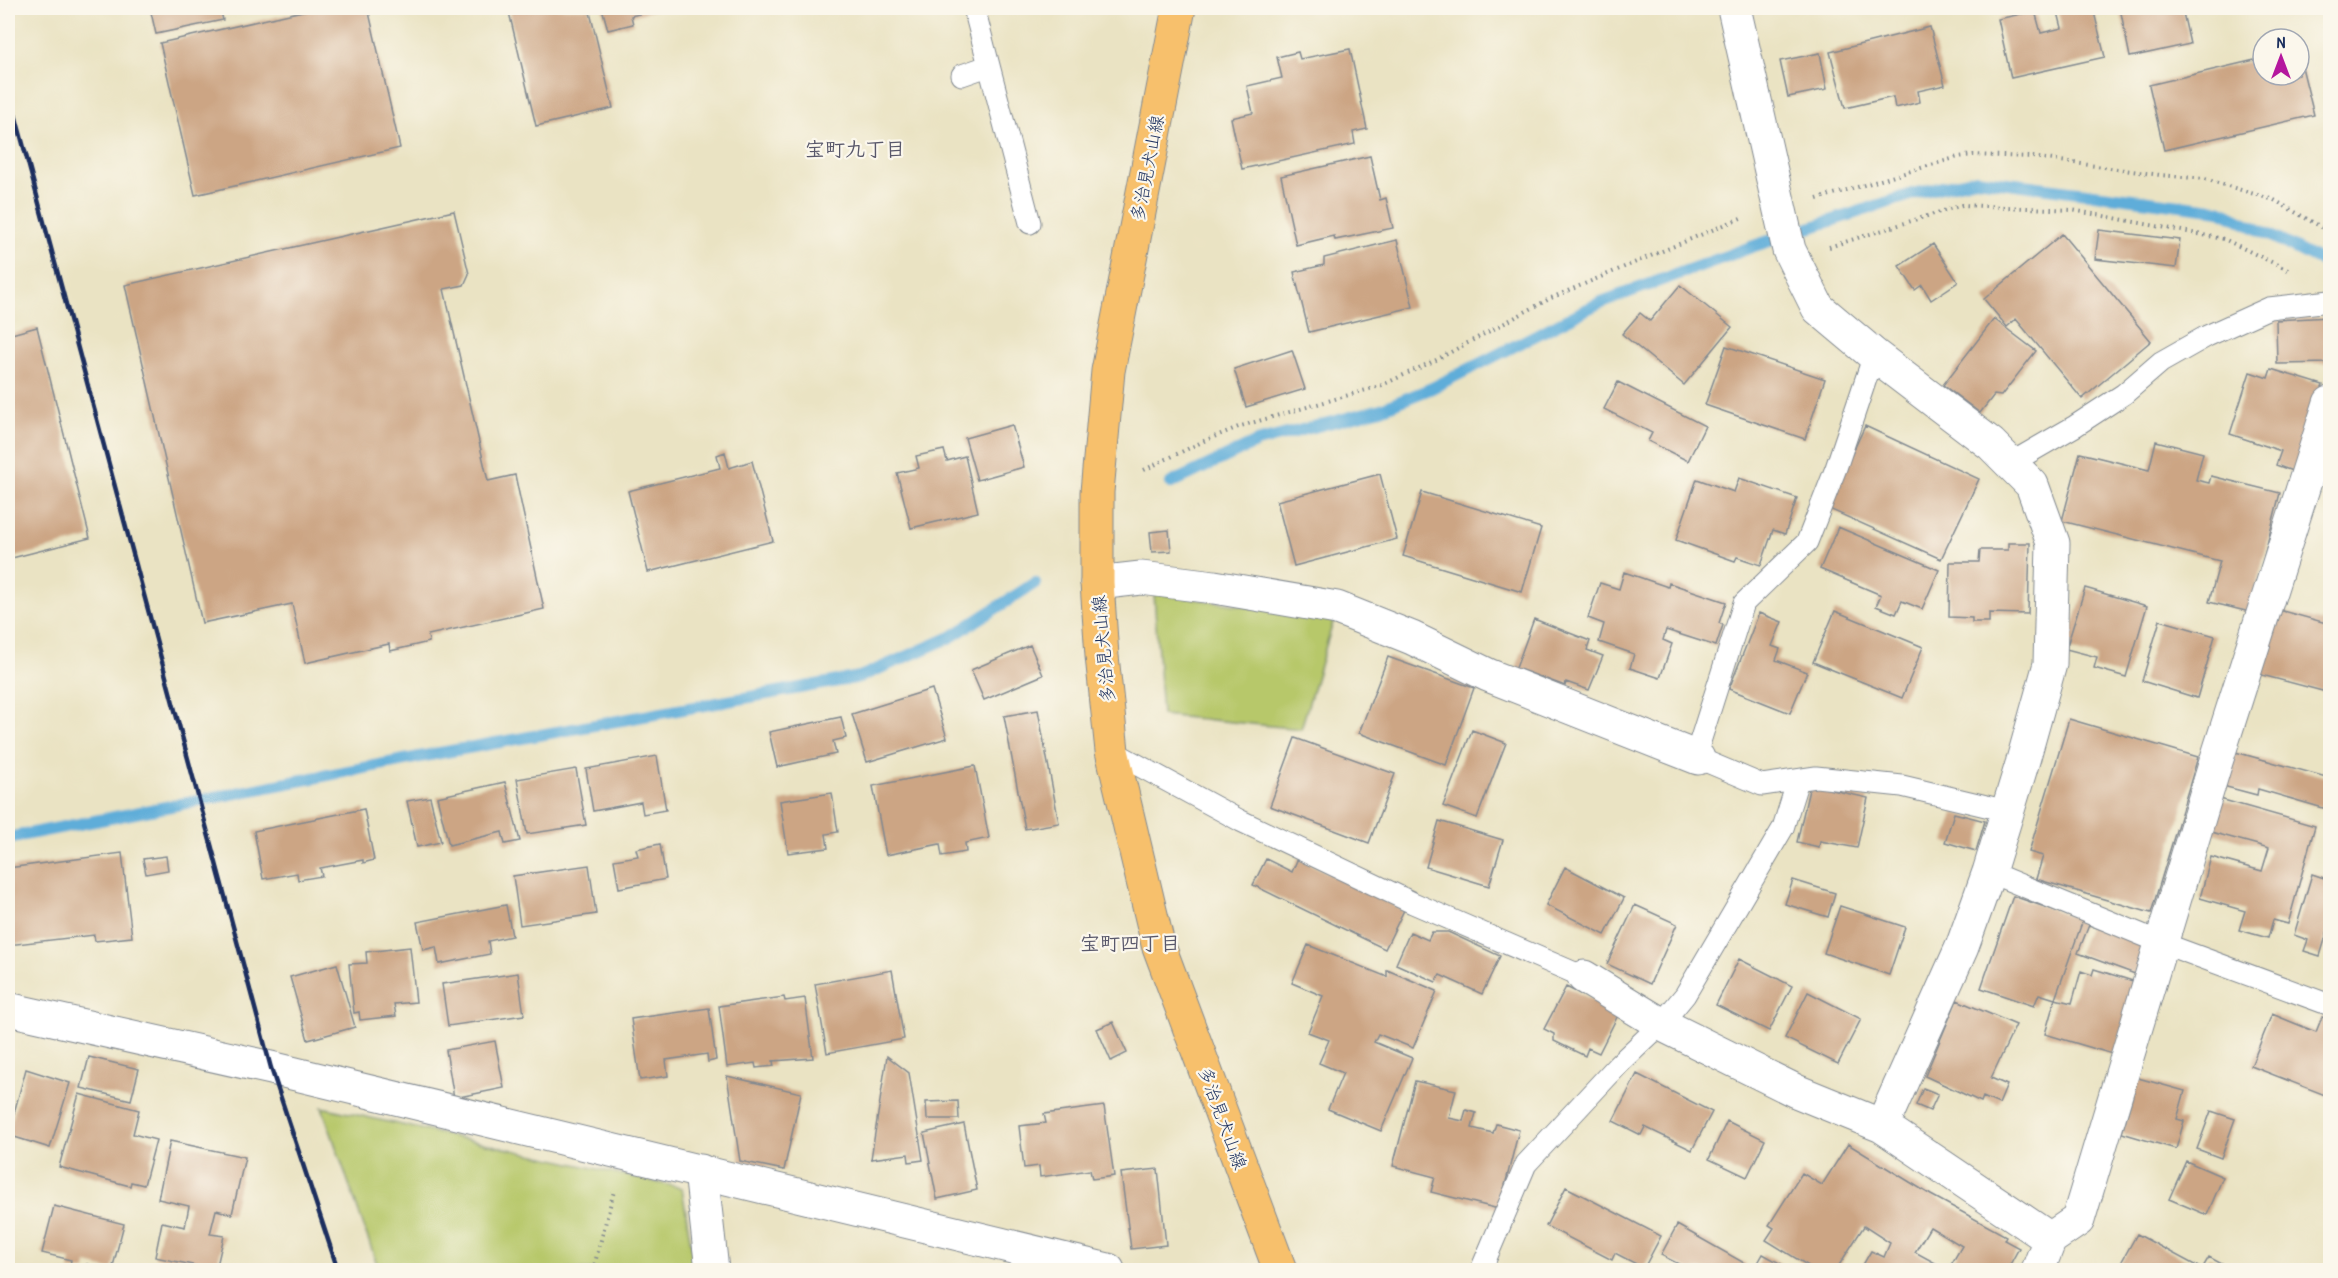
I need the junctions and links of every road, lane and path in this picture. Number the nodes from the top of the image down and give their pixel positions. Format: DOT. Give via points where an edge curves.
graph roads {
  1 [pos="974,8"];
  2 [pos="1179,8"];
  3 [pos="1734,8"];
  4 [pos="988,66"];
  5 [pos="962,75"];
  6 [pos="1779,206"];
  7 [pos="1029,223"];
  8 [pos="2331,232"];
  9 [pos="1791,254"];
  10 [pos="2291,272"];
  11 [pos="2331,301"];
  12 [pos="1874,355"];
  13 [pos="2331,403"];
  14 [pos="2011,463"];
  15 [pos="1144,470"];
  16 [pos="1097,583"];
  17 [pos="1112,751"];
  18 [pos="1698,758"];
  19 [pos="1798,780"];
  20 [pos="2007,811"];
  21 [pos="1989,872"];
  22 [pos="2162,943"];
  23 [pos="1584,977"];
  24 [pos="2331,1005"];
  25 [pos="8,1009"];
  26 [pos="1661,1024"];
  27 [pos="1882,1126"];
  28 [pos="624,1152"];
  29 [pos="701,1171"];
  30 [pos="2050,1239"];
  31 [pos="1053,1263"];
  32 [pos="593,1270"];
  33 [pos="712,1270"];
  34 [pos="1108,1270"];
  35 [pos="1280,1270"];
  36 [pos="1481,1270"];
  37 [pos="2038,1270"];
  1 -- 4 [label="lane"];
  2 -- 16 [label="main road, 多治見犬山線" via="1108,371 1097,492"];
  3 -- 6 [label="street"];
  4 -- 5 [label="lane"];
  4 -- 7 [label="lane"];
  6 -- 8 [label="path" via="1816,199 1958,157 2032,157 2205,179 2274,200"];
  6 -- 9 [label="street"];
  6 -- 15 [label="path" via="1748,215 1551,298 1380,386 1241,426"];
  9 -- 10 [label="path" via="1962,205 2072,210 2224,239"];
  9 -- 12 [label="street" via="1818,308"];
  11 -- 14 [label="lane" via="2269,308 2207,336 2161,362 2124,394 2075,426"];
  12 -- 14 [label="street"];
  12 -- 18 [label="lane" via="1807,542 1744,603"];
  13 -- 22 [label="street"];
  14 -- 20 [label="street" via="2032,485 2053,543 2050,664"];
  16 -- 17 [label="main road, 多治見犬山線"];
  16 -- 18 [label="street" via="1141,578 1337,608 1488,675"];
  17 -- 23 [label="lane" via="1241,821 1413,903"];
  17 -- 35 [label="main road, 多治見犬山線" via="1158,944"];
  18 -- 19 [label="lane" via="1762,785"];
  19 -- 20 [label="lane" via="1816,777 1902,786"];
  19 -- 26 [label="lane" via="1783,828 1685,995"];
  20 -- 21 [label="street"];
  21 -- 22 [label="lane"];
  21 -- 27 [label="street" via="1962,947"];
  22 -- 24 [label="lane"];
  22 -- 30 [label="street" via="2078,1220"];
  23 -- 26 [label="street"];
  25 -- 28 [label="street"];
  26 -- 27 [label="street" via="1796,1091"];
  26 -- 36 [label="lane" via="1526,1164"];
  27 -- 30 [label="street"];
  28 -- 29 [label="street"];
  28 -- 32 [label="path"];
  29 -- 31 [label="street"];
  29 -- 33 [label="street"];
  30 -- 37 [label="street"];
  31 -- 34 [label="street"];
}
